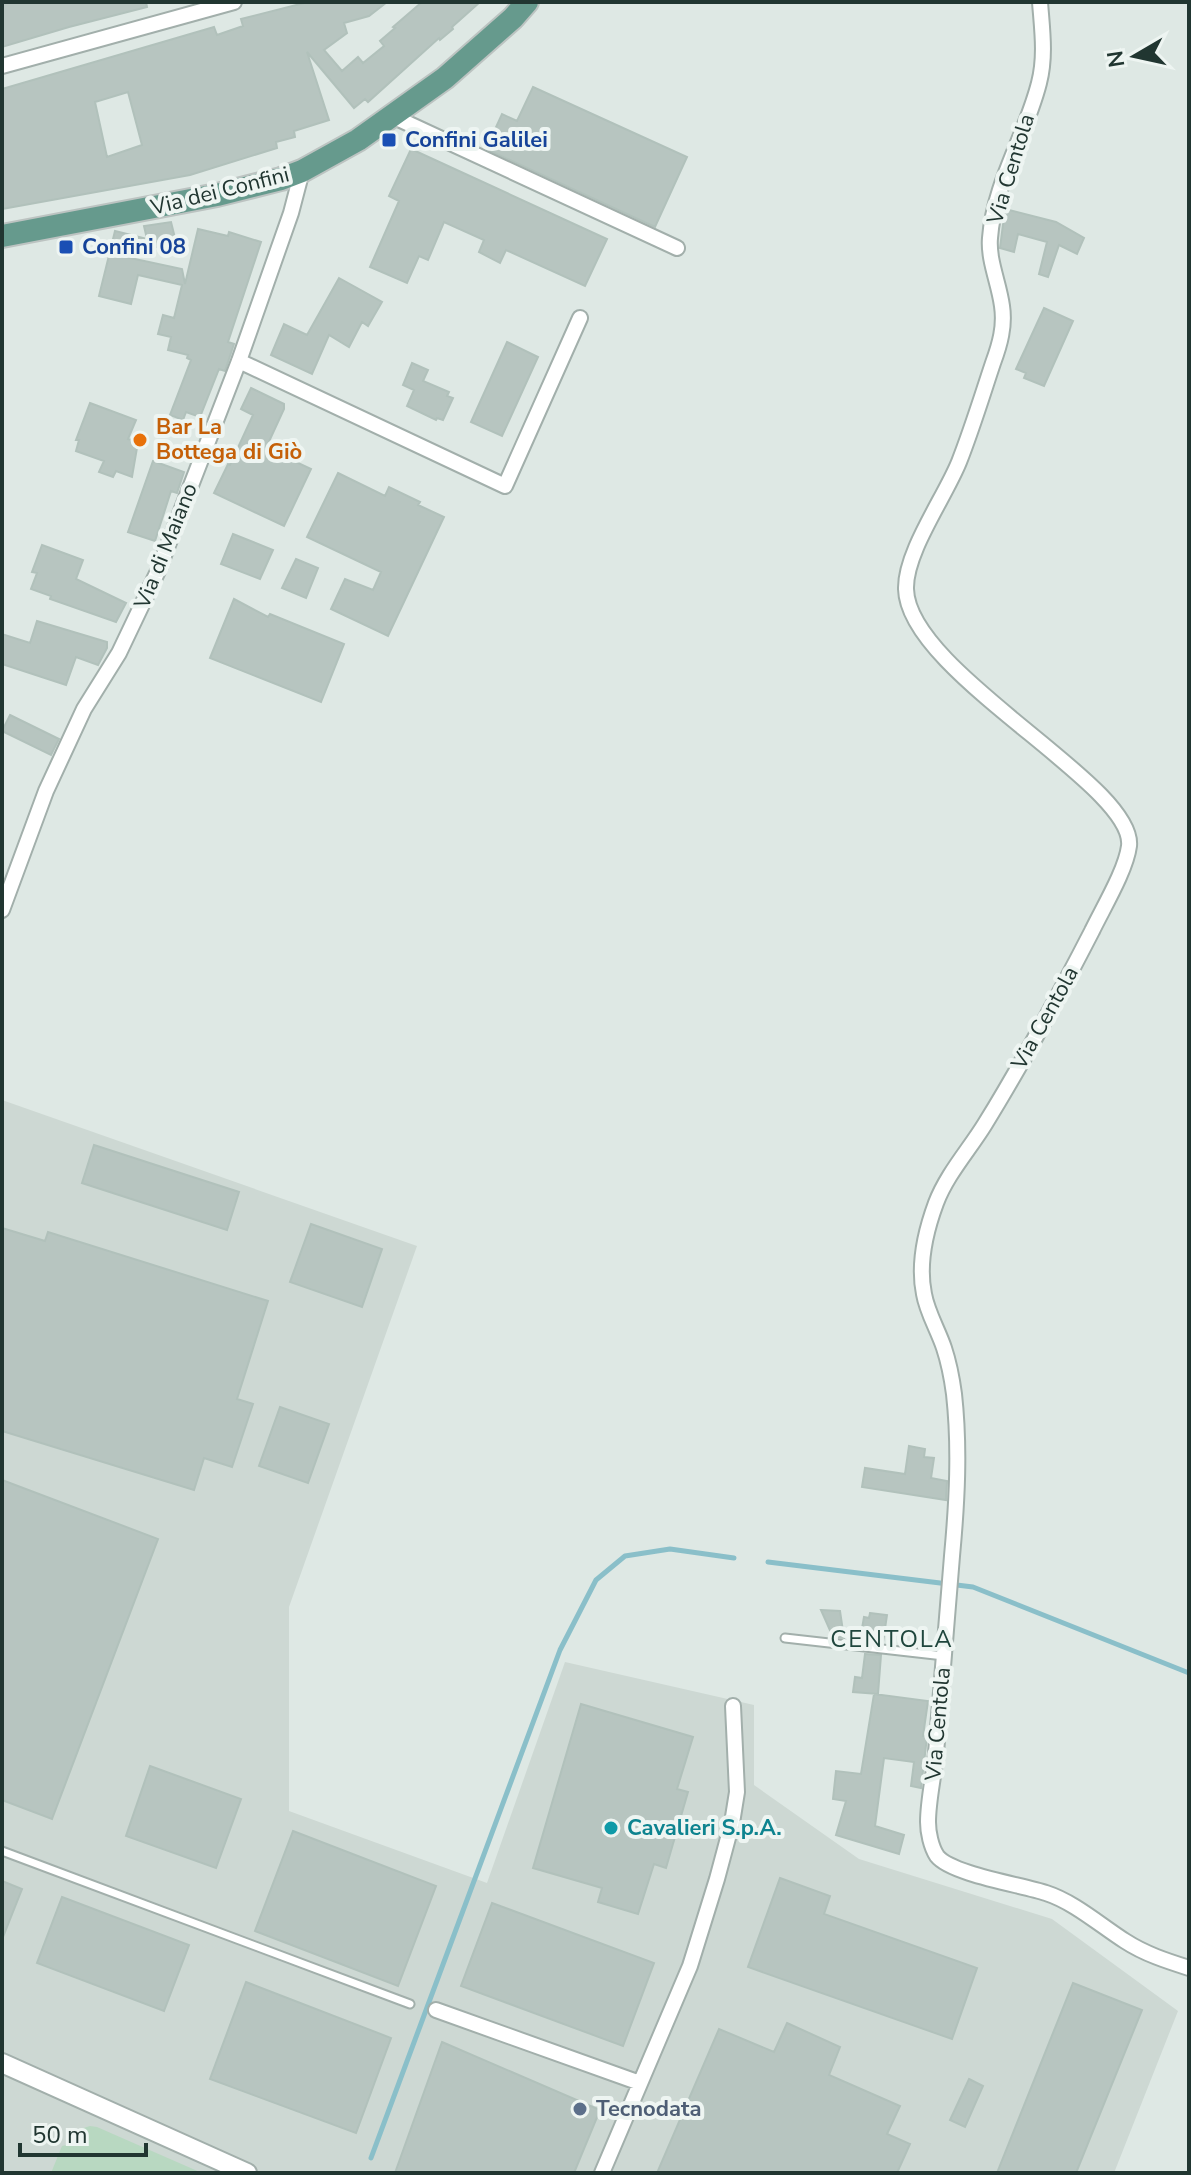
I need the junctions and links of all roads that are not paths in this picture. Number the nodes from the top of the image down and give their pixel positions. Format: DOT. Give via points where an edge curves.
graph roads {
  1 [pos="234,2"];
  2 [pos="527,2"];
  3 [pos="1040,2"];
  4 [pos="2,66"];
  5 [pos="392,116"];
  6 [pos="302,171"];
  7 [pos="2,236"];
  8 [pos="677,248"];
  9 [pos="580,318"];
  10 [pos="239,361"];
  11 [pos="2,910"];
  12 [pos="785,1638"];
  13 [pos="944,1656"];
  14 [pos="733,1706"];
  15 [pos="2,1851"];
  16 [pos="1189,1968"];
  17 [pos="410,2004"];
  18 [pos="436,2010"];
  19 [pos="2,2063"];
  20 [pos="640,2083"];
  21 [pos="247,2173"];
  22 [pos="602,2173"];
  1 -- 4 [label="street"];
  2 -- 5 [label="main road, Via dei Confini" via="445,78"];
  3 -- 13 [label="street, Via Centola" via="1040,82 999,193 989,243 1003,333 958,464 917,548 906,590 921,631 957,670 1119,815 1129,844 1104,907 1043,1026 936,1201 927,1236 924,1296 947,1355 958,1459"];
  5 -- 6 [label="main road, Via dei Confini"];
  5 -- 8 [label="street"];
  6 -- 7 [label="main road, Via dei Confini" via="189,201"];
  6 -- 10 [label="street, Via di Maiano"];
  9 -- 10 [label="street" via="505,486"];
  10 -- 11 [label="street, Via di Maiano" via="158,571 46,791"];
  12 -- 13 [label="lane"];
  13 -- 16 [label="street, Via Centola" via="928,1822 937,1856 962,1870 1054,1895 1133,1946"];
  14 -- 20 [label="street" via="737,1792 732,1823 695,1952"];
  15 -- 17 [label="lane"];
  18 -- 20 [label="street"];
  19 -- 21 [label="street"];
  20 -- 22 [label="street"];
}
